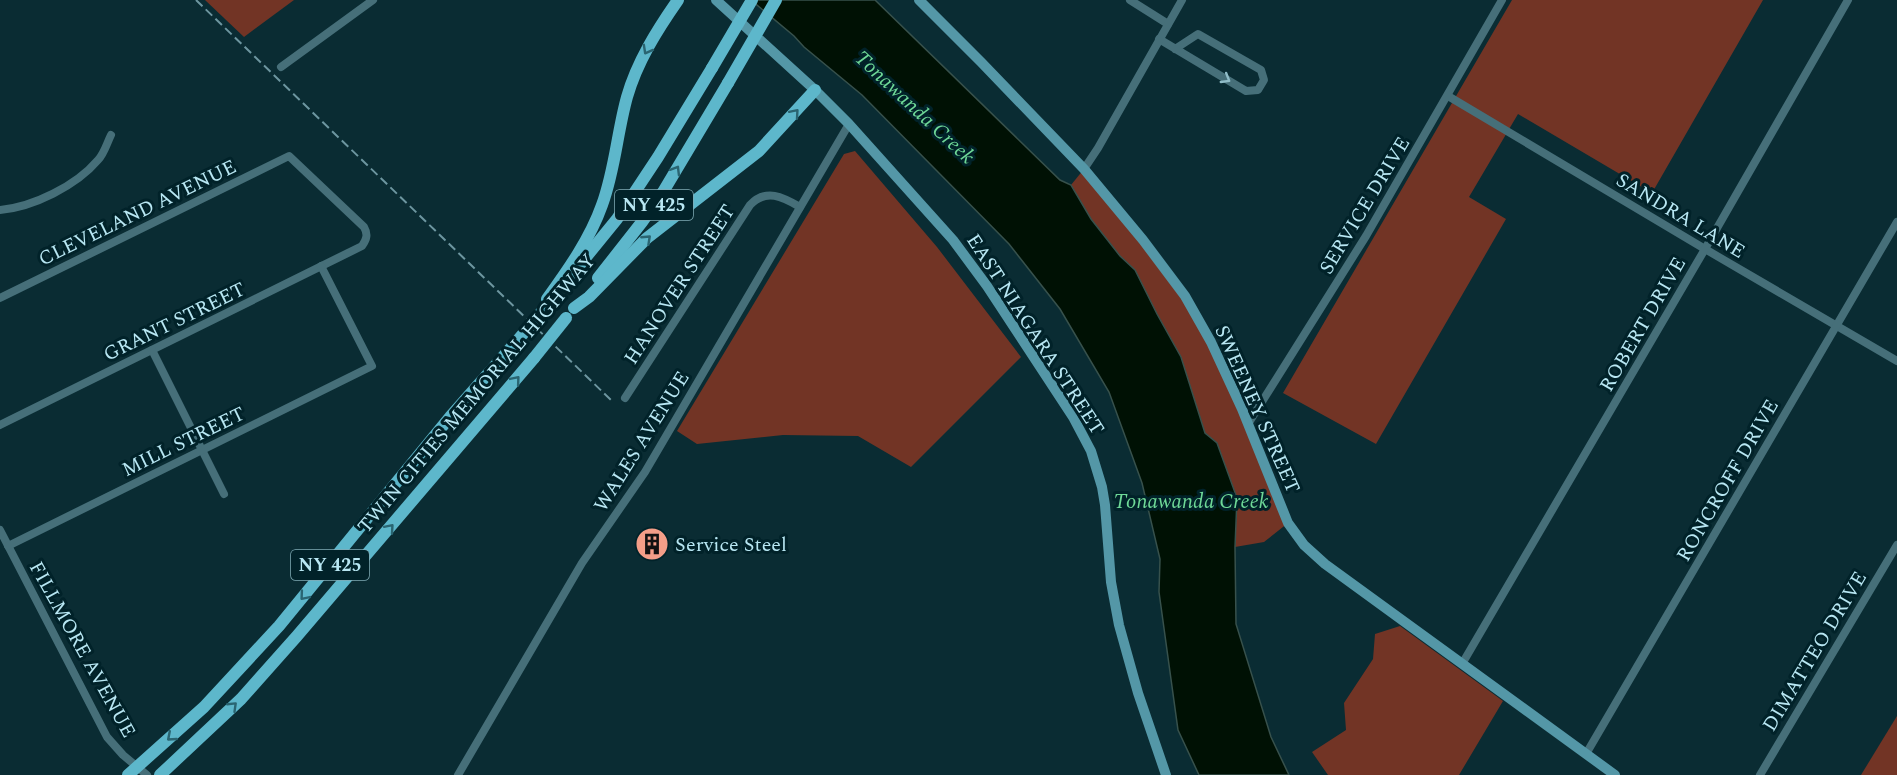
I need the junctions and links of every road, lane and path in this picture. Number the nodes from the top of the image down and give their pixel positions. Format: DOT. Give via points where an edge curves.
graph roads {
  1 [pos="373,0"];
  2 [pos="678,0"];
  3 [pos="716,0"];
  4 [pos="752,0"];
  5 [pos="776,0"];
  6 [pos="919,0"];
  7 [pos="1130,0"];
  8 [pos="1182,0"];
  9 [pos="1502,0"];
  10 [pos="1848,0"];
  11 [pos="1168,24"];
  12 [pos="1159,39"];
  13 [pos="1175,49"];
  14 [pos="281,67"];
  15 [pos="815,90"];
  16 [pos="1448,96"];
  17 [pos="849,124"];
  18 [pos="111,135"];
  19 [pos="1083,169"];
  20 [pos="800,207"];
  21 [pos="0,210"];
  22 [pos="1897,222"];
  23 [pos="362,246"];
  24 [pos="1705,249"];
  25 [pos="321,266"];
  26 [pos="0,298"];
  27 [pos="548,301"];
  28 [pos="574,308"];
  29 [pos="1836,326"];
  30 [pos="152,350"];
  31 [pos="1897,361"];
  32 [pos="625,398"];
  33 [pos="1248,424"];
  34 [pos="0,425"];
  35 [pos="202,450"];
  36 [pos="224,494"];
  37 [pos="0,530"];
  38 [pos="1897,544"];
  39 [pos="8,546"];
  40 [pos="1462,664"];
  41 [pos="1586,754"];
  42 [pos="133,771"];
  43 [pos="147,775"];
  44 [pos="160,775"];
  45 [pos="458,775"];
  46 [pos="1166,775"];
  47 [pos="1615,775"];
  48 [pos="1760,775"];
  1 -- 14 [label="street"];
  2 -- 27 [label="main road, one-way" via="654,36 633,79 599,213"];
  3 -- 15 [label="street, EAST NIAGARA STREET"];
  4 -- 27 [label="main road, TWIN CITIES MEMORIAL HIGHWAY / NY 425, bridge" via="617,219"];
  28 -- 5 [label="main road, TWIN CITIES MEMORIAL HIGHWAY / NY 425, one-way, bridge" via="649,212"];
  6 -- 19 [label="street, SWEENEY STREET"];
  7 -- 11 [label="street"];
  8 -- 11 [label="street"];
  9 -- 16 [label="street, SERVICE DRIVE"];
  10 -- 24 [label="street, ROBERT DRIVE"];
  11 -- 12 [label="street"];
  12 -- 13 [label="street"];
  12 -- 19 [label="street"];
  13 -- 13 [label="street, one-way" via="1246,91 1258,90 1264,80 1261,69 1198,34"];
  15 -- 17 [label="street, EAST NIAGARA STREET"];
  28 -- 15 [label="main road, one-way" via="647,238 759,151"];
  16 -- 24 [label="street, SANDRA LANE"];
  16 -- 33 [label="street, SERVICE DRIVE"];
  17 -- 20 [label="street, WALES AVENUE"];
  17 -- 46 [label="street, EAST NIAGARA STREET" via="971,263 1073,417 1091,451 1105,505 1119,625"];
  18 -- 21 [label="street" via="100,159 81,176 24,207"];
  19 -- 33 [label="street, SWEENEY STREET" via="1185,296 1211,342"];
  20 -- 32 [label="street, HANOVER STREET" via="770,195 763,195 750,205"];
  20 -- 45 [label="street, WALES AVENUE" via="645,472 582,563"];
  22 -- 29 [label="street, RONCROFF DRIVE"];
  23 -- 25 [label="street, GRANT STREET"];
  23 -- 26 [label="street, CLEVELAND AVENUE" via="367,237 364,227 289,156"];
  24 -- 29 [label="street, SANDRA LANE"];
  24 -- 40 [label="street, ROBERT DRIVE"];
  25 -- 30 [label="street, GRANT STREET"];
  25 -- 35 [label="street, MILL STREET" via="372,366"];
  27 -- 42 [label="main road, TWIN CITIES MEMORIAL HIGHWAY / NY 425, one-way, bridge" via="279,626 204,707"];
  44 -- 28 [label="main road, TWIN CITIES MEMORIAL HIGHWAY / NY 425, one-way, bridge" via="241,699 297,636"];
  29 -- 31 [label="street, SANDRA LANE"];
  29 -- 41 [label="street, RONCROFF DRIVE"];
  30 -- 34 [label="street, GRANT STREET"];
  30 -- 35 [label="street"];
  33 -- 40 [label="street, SWEENEY STREET" via="1288,523 1304,545"];
  35 -- 36 [label="street"];
  35 -- 39 [label="street, MILL STREET"];
  37 -- 39 [label="street, FILLMORE AVENUE"];
  38 -- 48 [label="street, DIMATTEO DRIVE"];
  39 -- 42 [label="street, FILLMORE AVENUE" via="107,737"];
  40 -- 41 [label="street, SWEENEY STREET"];
  41 -- 47 [label="street, SWEENEY STREET"];
  42 -- 43 [label="street, FILLMORE AVENUE"];
}
